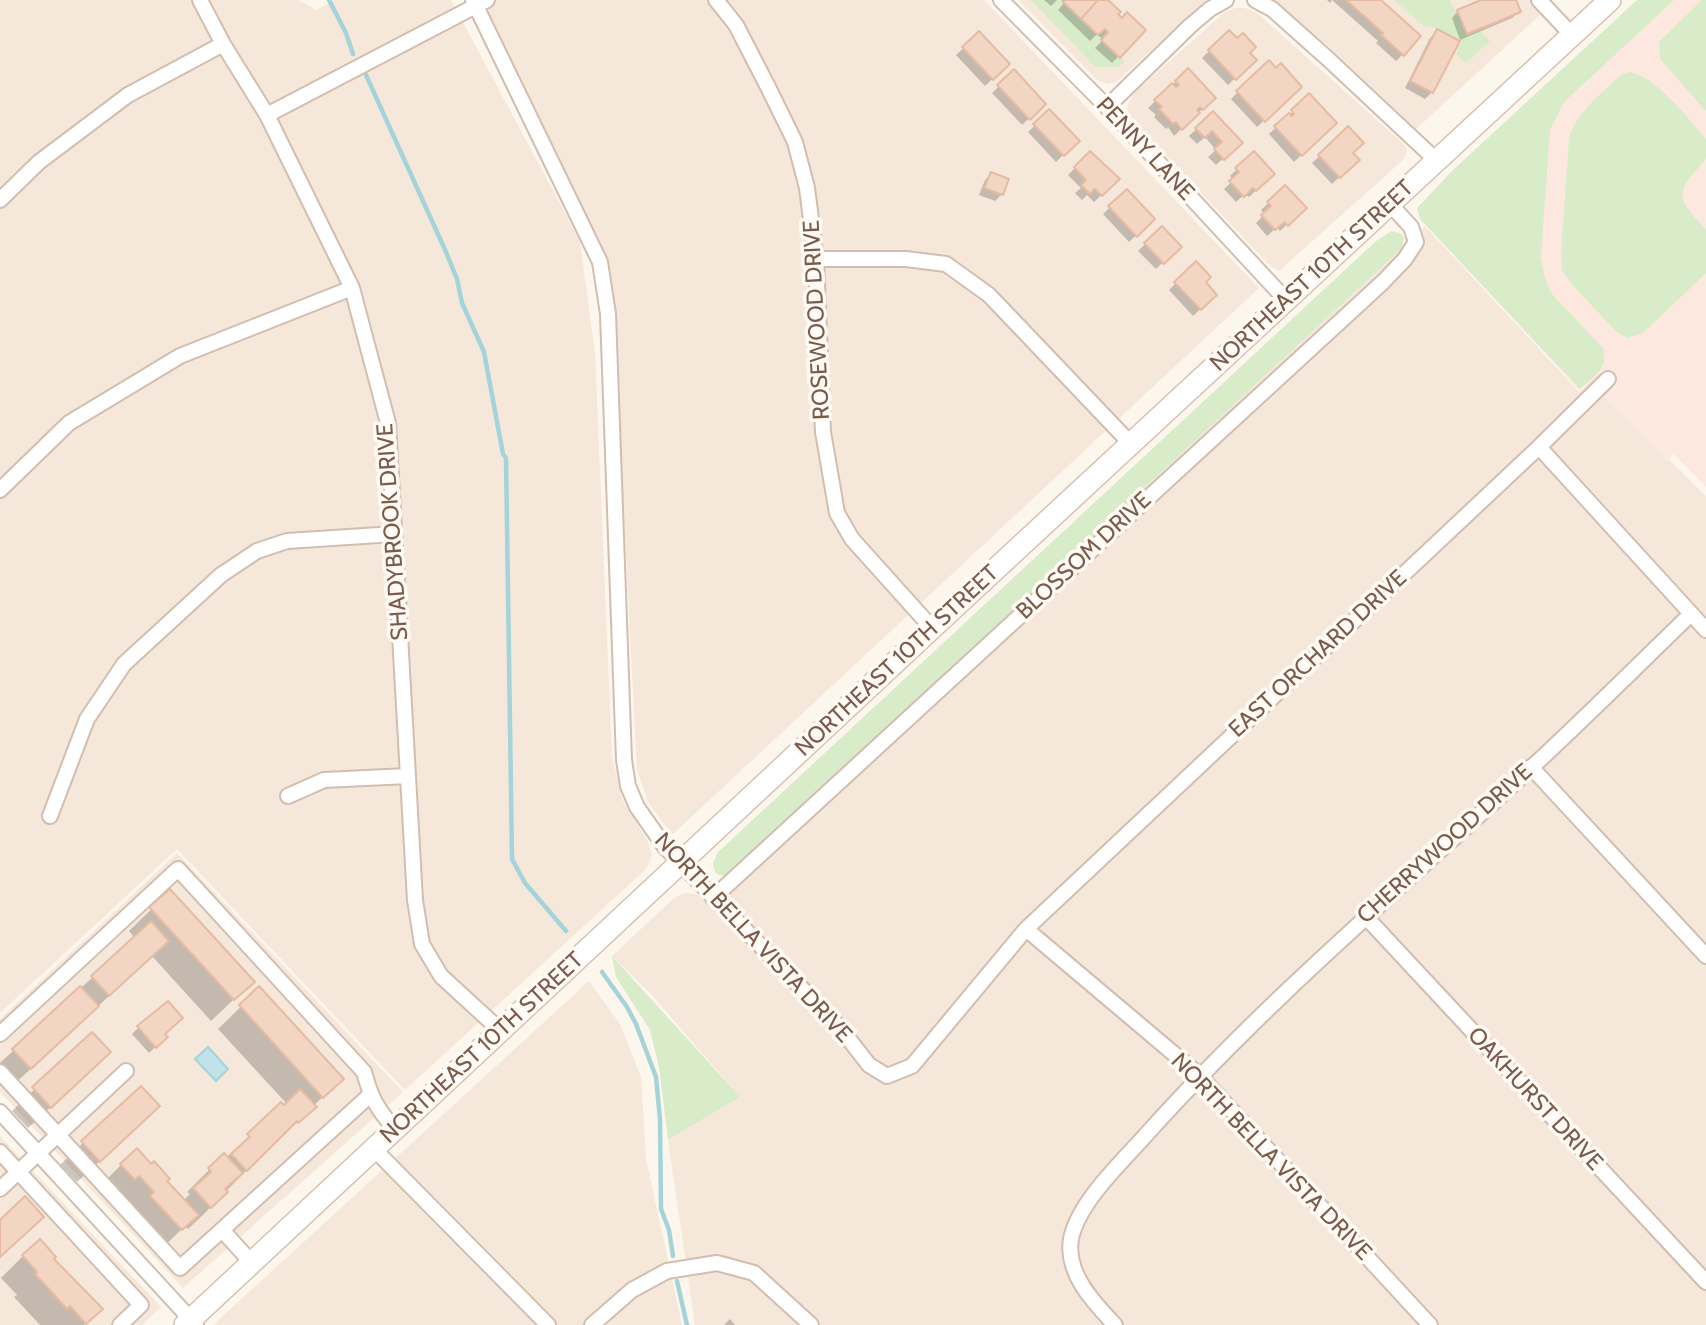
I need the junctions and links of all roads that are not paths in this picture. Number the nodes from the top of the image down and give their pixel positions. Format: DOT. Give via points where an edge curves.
graph roads {
  1 [pos="200,0"];
  2 [pos="716,0"];
  3 [pos="1001,0"];
  4 [pos="1226,0"];
  5 [pos="1255,0"];
  6 [pos="1539,0"];
  7 [pos="1610,0"];
  8 [pos="479,2"];
  9 [pos="1572,35"];
  10 [pos="223,44"];
  11 [pos="1107,107"];
  12 [pos="267,115"];
  13 [pos="1437,161"];
  14 [pos="0,200"];
  15 [pos="1390,204"];
  16 [pos="816,259"];
  17 [pos="352,288"];
  18 [pos="1286,300"];
  19 [pos="1608,379"];
  20 [pos="1131,444"];
  21 [pos="1539,447"];
  22 [pos="0,490"];
  23 [pos="394,534"];
  24 [pos="1691,614"];
  25 [pos="932,628"];
  26 [pos="1706,629"];
  27 [pos="1531,767"];
  28 [pos="408,776"];
  29 [pos="288,796"];
  30 [pos="50,816"];
  31 [pos="680,863"];
  32 [pos="713,898"];
  33 [pos="1365,916"];
  34 [pos="1026,929"];
  35 [pos="1706,956"];
  36 [pos="501,1031"];
  37 [pos="0,1034"];
  38 [pos="125,1071"];
  39 [pos="0,1072"];
  40 [pos="1199,1075"];
  41 [pos="370,1095"];
  42 [pos="0,1112"];
  43 [pos="395,1129"];
  44 [pos="58,1135"];
  45 [pos="374,1149"];
  46 [pos="0,1152"];
  47 [pos="38,1154"];
  48 [pos="19,1172"];
  49 [pos="0,1189"];
  50 [pos="222,1230"];
  51 [pos="252,1263"];
  52 [pos="1706,1282"];
  53 [pos="191,1323"];
  54 [pos="120,1325"];
  55 [pos="548,1325"];
  56 [pos="592,1325"];
  57 [pos="811,1325"];
  58 [pos="1115,1325"];
  59 [pos="1430,1325"];
  1 -- 10 [label="street, SHADYBROOK DRIVE"];
  2 -- 16 [label="street, ROSEWOOD DRIVE" via="736,24 795,142 807,188"];
  3 -- 11 [label="street, PENNY LANE"];
  4 -- 11 [label="street" via="1190,26"];
  5 -- 13 [label="street" via="1272,9"];
  6 -- 9 [label="street"];
  7 -- 9 [label="main road, NORTHEAST 10TH STREET"];
  8 -- 12 [label="street"];
  8 -- 31 [label="street, NORTH BELLA VISTA DRIVE" via="600,262 608,314 624,760 637,807"];
  9 -- 13 [label="main road, NORTHEAST 10TH STREET"];
  10 -- 12 [label="street, SHADYBROOK DRIVE"];
  10 -- 14 [label="street" via="128,95 39,162"];
  11 -- 18 [label="street, PENNY LANE"];
  12 -- 17 [label="street, SHADYBROOK DRIVE"];
  13 -- 15 [label="main road, NORTHEAST 10TH STREET"];
  15 -- 18 [label="main road, NORTHEAST 10TH STREET"];
  15 -- 32 [label="street, BLOSSOM DRIVE" via="1411,228 1416,242 1383,282"];
  16 -- 20 [label="street" via="946,264 989,295"];
  16 -- 25 [label="street, ROSEWOOD DRIVE" via="823,432 837,513 852,539"];
  17 -- 22 [label="street" via="180,356 69,423"];
  17 -- 23 [label="street, SHADYBROOK DRIVE" via="388,423"];
  18 -- 20 [label="main road, NORTHEAST 10TH STREET"];
  19 -- 21 [label="street, EAST ORCHARD DRIVE"];
  20 -- 25 [label="main road, NORTHEAST 10TH STREET"];
  21 -- 24 [label="street"];
  21 -- 34 [label="street, EAST ORCHARD DRIVE"];
  23 -- 28 [label="street, SHADYBROOK DRIVE"];
  23 -- 30 [label="street" via="287,541 257,551 221,575 111,681 87,719"];
  24 -- 26 [label="street"];
  24 -- 27 [label="street, CHERRYWOOD DRIVE"];
  25 -- 31 [label="main road, NORTHEAST 10TH STREET"];
  27 -- 33 [label="street, CHERRYWOOD DRIVE"];
  27 -- 35 [label="street"];
  28 -- 29 [label="street" via="324,780"];
  28 -- 36 [label="street, SHADYBROOK DRIVE" via="422,944 441,976"];
  31 -- 32 [label="street, NORTH BELLA VISTA DRIVE"];
  31 -- 36 [label="main road, NORTHEAST 10TH STREET"];
  32 -- 34 [label="street, NORTH BELLA VISTA DRIVE" via="841,1029 869,1065 887,1076 912,1066"];
  33 -- 40 [label="street, CHERRYWOOD DRIVE"];
  33 -- 52 [label="street, OAKHURST DRIVE"];
  34 -- 40 [label="street, NORTH BELLA VISTA DRIVE"];
  36 -- 43 [label="main road, NORTHEAST 10TH STREET"];
  37 -- 41 [label="street" via="178,869 364,1072"];
  38 -- 44 [label="street"];
  39 -- 44 [label="street"];
  40 -- 58 [label="street, CHERRYWOOD DRIVE" via="1081,1211 1074,1231 1075,1272 1092,1301"];
  40 -- 59 [label="street, NORTH BELLA VISTA DRIVE"];
  41 -- 43 [label="street"];
  41 -- 50 [label="street"];
  42 -- 47 [label="street"];
  43 -- 45 [label="main road, NORTHEAST 10TH STREET"];
  44 -- 47 [label="street"];
  44 -- 50 [label="street" via="180,1268"];
  45 -- 51 [label="main road, NORTHEAST 10TH STREET"];
  45 -- 55 [label="street"];
  46 -- 48 [label="street"];
  47 -- 48 [label="street"];
  47 -- 53 [label="street"];
  48 -- 49 [label="street"];
  48 -- 54 [label="street" via="141,1306"];
  50 -- 51 [label="street"];
  51 -- 53 [label="main road, NORTHEAST 10TH STREET"];
  56 -- 57 [label="street" via="632,1290 667,1272 717,1263 754,1273"];
}
